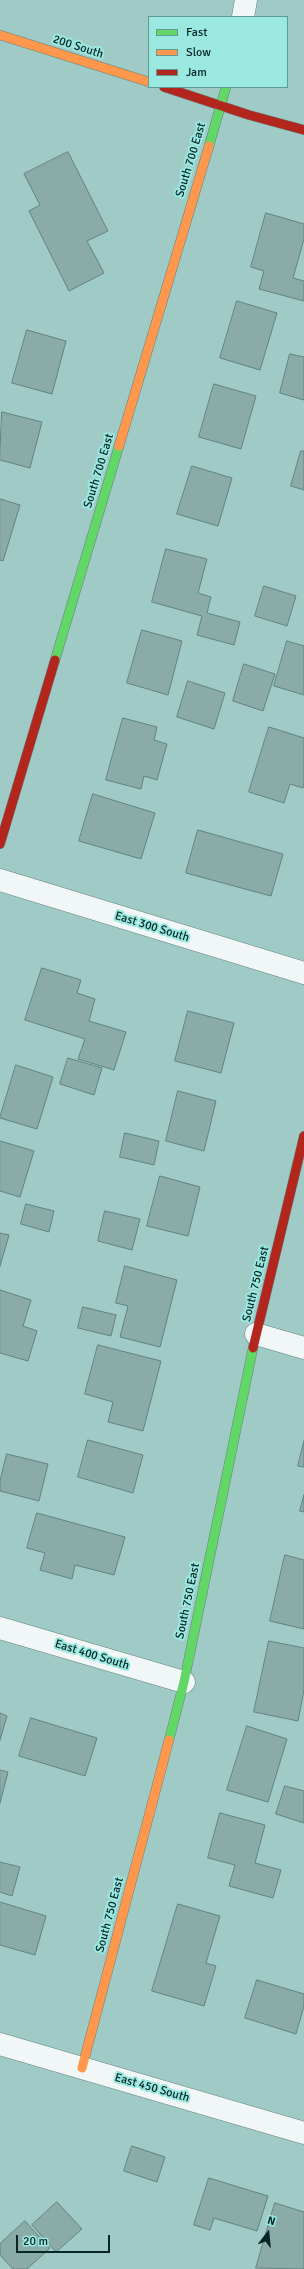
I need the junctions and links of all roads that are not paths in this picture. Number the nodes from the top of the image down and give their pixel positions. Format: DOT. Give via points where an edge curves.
graph roads {
  1 [pos="246,0"];
  2 [pos="243,16"];
  3 [pos="0,35"];
  4 [pos="148,82"];
  5 [pos="167,88"];
  6 [pos="226,88"];
  7 [pos="220,105"];
  8 [pos="304,130"];
  9 [pos="0,844"];
  10 [pos="0,880"];
  11 [pos="304,973"];
  12 [pos="304,1136"];
  13 [pos="256,1334"];
  14 [pos="304,1348"];
  15 [pos="0,1628"];
  16 [pos="184,1682"];
  17 [pos="0,2044"];
  18 [pos="82,2068"];
  19 [pos="304,2133"];
  1 -- 2 [label="street"];
  3 -- 4 [label="street, 200 South"];
  5 -- 7 [label="street"];
  6 -- 7 [label="street, South 700 East"];
  7 -- 8 [label="street"];
  7 -- 9 [label="street, South 700 East"];
  10 -- 11 [label="street, East 300 South"];
  12 -- 13 [label="street, South 750 East"];
  13 -- 14 [label="street"];
  13 -- 16 [label="street, South 750 East"];
  15 -- 16 [label="street, East 400 South"];
  16 -- 18 [label="street, South 750 East"];
  17 -- 18 [label="street, East 450 South"];
  18 -- 19 [label="street, East 450 South"];
}
